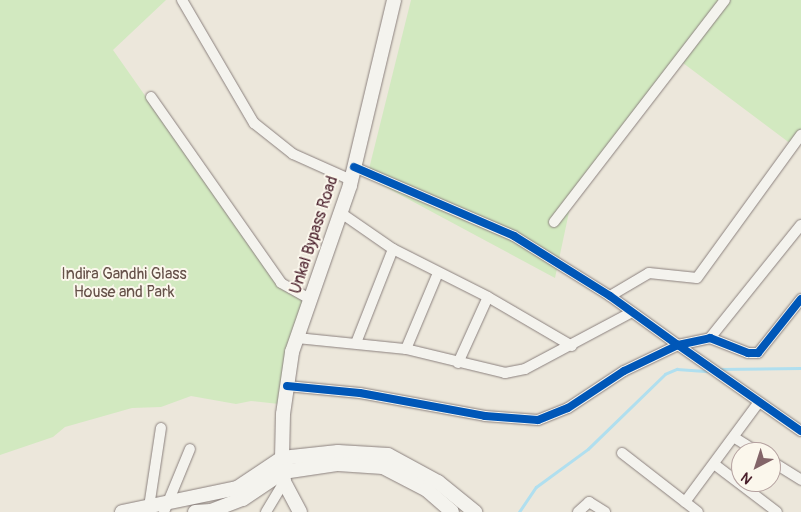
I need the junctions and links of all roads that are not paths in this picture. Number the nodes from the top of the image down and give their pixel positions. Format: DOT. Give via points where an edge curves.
graph roads {
  1 [pos="182,0"];
  2 [pos="394,0"];
  3 [pos="725,0"];
  4 [pos="151,97"];
  5 [pos="801,136"];
  6 [pos="352,174"];
  7 [pos="341,214"];
  8 [pos="554,222"];
  9 [pos="801,225"];
  10 [pos="393,249"];
  11 [pos="438,273"];
  12 [pos="610,296"];
  13 [pos="488,297"];
  14 [pos="801,299"];
  15 [pos="312,300"];
  16 [pos="632,312"];
  17 [pos="297,338"];
  18 [pos="710,338"];
  19 [pos="356,343"];
  20 [pos="678,345"];
  21 [pos="572,346"];
  22 [pos="406,349"];
  23 [pos="458,363"];
  24 [pos="287,386"];
  25 [pos="760,402"];
  26 [pos="161,428"];
  27 [pos="801,431"];
  28 [pos="735,438"];
  29 [pos="741,442"];
  30 [pos="190,448"];
  31 [pos="622,452"];
  32 [pos="714,464"];
  33 [pos="781,467"];
  34 [pos="283,471"];
  35 [pos="801,480"];
  36 [pos="431,485"];
  37 [pos="685,502"];
  38 [pos="149,507"];
  39 [pos="165,508"];
  40 [pos="473,510"];
  41 [pos="211,511"];
  42 [pos="122,512"];
  43 [pos="195,512"];
  44 [pos="266,512"];
  45 [pos="300,512"];
  46 [pos="452,512"];
  47 [pos="578,512"];
  48 [pos="605,512"];
  49 [pos="698,512"];
  50 [pos="777,512"];
  1 -- 6 [label="street" via="254,124 293,154"];
  2 -- 6 [label="main road, Unkal Bypass Road"];
  3 -- 8 [label="street"];
  4 -- 15 [label="street" via="281,283"];
  5 -- 12 [label="street" via="697,278 648,273"];
  6 -- 7 [label="main road, Unkal Bypass Road"];
  6 -- 12 [label="street" via="514,236"];
  7 -- 10 [label="street"];
  7 -- 15 [label="main road, Unkal Bypass Road"];
  9 -- 18 [label="street"];
  10 -- 11 [label="street"];
  10 -- 19 [label="street"];
  11 -- 13 [label="street"];
  11 -- 22 [label="street"];
  12 -- 16 [label="street"];
  13 -- 21 [label="street"];
  13 -- 23 [label="street"];
  14 -- 18 [label="street" via="758,353 748,354"];
  15 -- 17 [label="main road, Unkal Bypass Road"];
  16 -- 20 [label="street"];
  16 -- 21 [label="street"];
  17 -- 19 [label="street"];
  17 -- 24 [label="main road, Unkal Bypass Road"];
  18 -- 20 [label="street"];
  19 -- 22 [label="street"];
  20 -- 24 [label="street" via="624,371 568,408 533,421 485,416 360,393"];
  20 -- 25 [label="street"];
  21 -- 23 [label="street" via="514,372"];
  22 -- 23 [label="street"];
  24 -- 34 [label="main road, Unkal Bypass Road"];
  25 -- 27 [label="street"];
  25 -- 28 [label="street"];
  26 -- 38 [label="street"];
  28 -- 29 [label="street"];
  28 -- 32 [label="street"];
  30 -- 39 [label="street"];
  31 -- 37 [label="street"];
  32 -- 37 [label="street"];
  32 -- 50 [label="street"];
  33 -- 35 [label="street"];
  34 -- 36 [label="main road" via="338,464 383,467"];
  34 -- 39 [label="main road"];
  34 -- 41 [label="main road" via="243,499"];
  34 -- 44 [label="street"];
  34 -- 45 [label="main road"];
  36 -- 40 [label="main road"];
  36 -- 46 [label="main road"];
  37 -- 49 [label="street"];
  38 -- 39 [label="main road"];
  38 -- 42 [label="main road"];
  41 -- 43 [label="main road"];
  47 -- 48 [label="street" via="589,502"];
}
